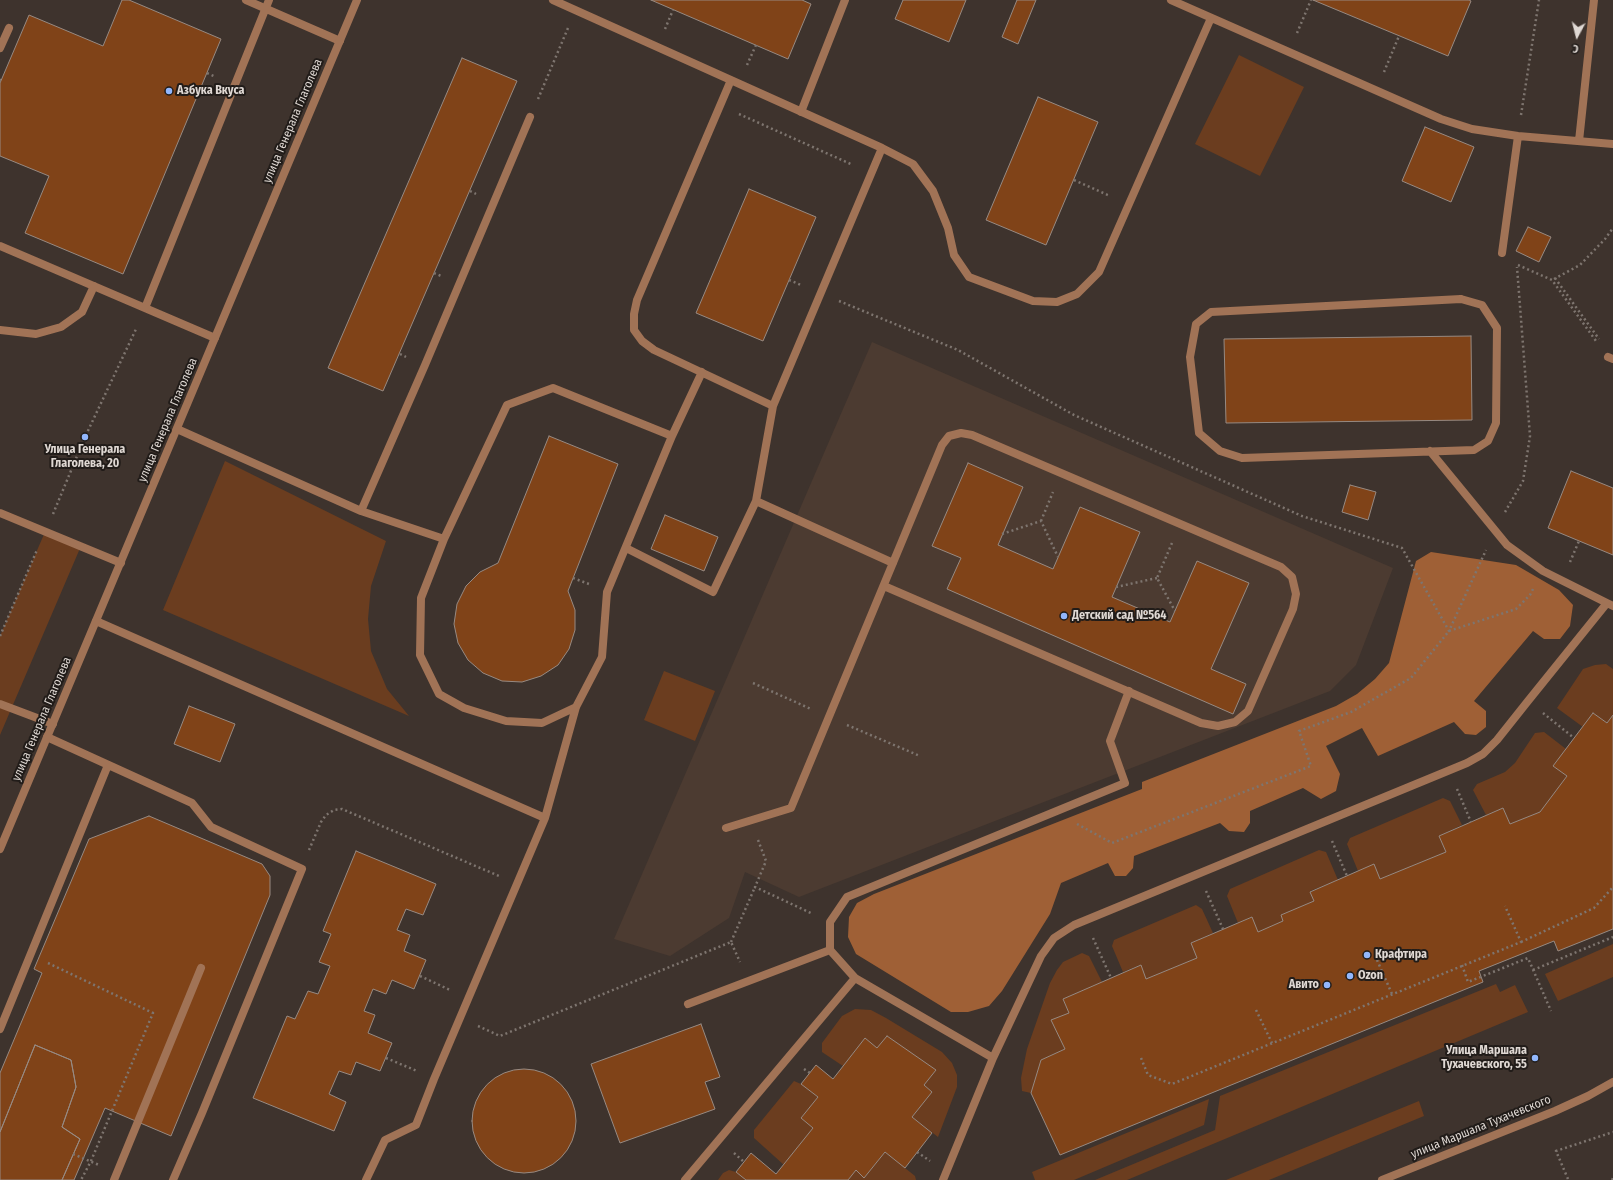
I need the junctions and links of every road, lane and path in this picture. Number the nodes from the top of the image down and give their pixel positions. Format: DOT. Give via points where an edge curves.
graph roads {
  1 [pos="246,0"];
  2 [pos="269,0"];
  3 [pos="357,0"];
  4 [pos="553,0"];
  5 [pos="845,0"];
  6 [pos="1171,0"];
  7 [pos="1311,0"];
  8 [pos="1539,0"];
  9 [pos="1594,0"];
  10 [pos="266,8"];
  11 [pos="576,10"];
  12 [pos="1211,18"];
  13 [pos="8,28"];
  14 [pos="1399,36"];
  15 [pos="340,41"];
  16 [pos="0,48"];
  17 [pos="1289,52"];
  18 [pos="731,80"];
  19 [pos="1376,90"];
  20 [pos="720,105"];
  21 [pos="801,112"];
  22 [pos="530,117"];
  23 [pos="1518,136"];
  24 [pos="1579,141"];
  25 [pos="1613,144"];
  26 [pos="882,148"];
  27 [pos="872,173"];
  28 [pos="1074,180"];
  29 [pos="1129,204"];
  30 [pos="1613,228"];
  31 [pos="0,246"];
  32 [pos="1502,253"];
  33 [pos="1517,265"];
  34 [pos="1553,279"];
  35 [pos="94,286"];
  36 [pos="820,293"];
  37 [pos="145,308"];
  38 [pos="0,330"];
  39 [pos="215,338"];
  40 [pos="1600,340"];
  41 [pos="1610,358"];
  42 [pos="702,372"];
  43 [pos="773,406"];
  44 [pos="177,429"];
  45 [pos="672,436"];
  46 [pos="1430,451"];
  47 [pos="1061,474"];
  48 [pos="756,501"];
  49 [pos="361,510"];
  50 [pos="0,513"];
  51 [pos="1040,521"];
  52 [pos="1181,524"];
  53 [pos="1495,530"];
  54 [pos="45,532"];
  55 [pos="1002,534"];
  56 [pos="444,539"];
  57 [pos="626,548"];
  58 [pos="1058,558"];
  59 [pos="121,563"];
  60 [pos="893,563"];
  61 [pos="1543,571"];
  62 [pos="1157,578"];
  63 [pos="884,586"];
  64 [pos="1116,587"];
  65 [pos="1610,604"];
  66 [pos="1175,612"];
  67 [pos="96,621"];
  68 [pos="1449,631"];
  69 [pos="0,636"];
  70 [pos="1129,691"];
  71 [pos="1528,701"];
  72 [pos="0,704"];
  73 [pos="576,707"];
  74 [pos="53,724"];
  75 [pos="48,737"];
  76 [pos="1574,738"];
  77 [pos="108,764"];
  78 [pos="1448,770"];
  79 [pos="1054,812"];
  80 [pos="545,818"];
  81 [pos="751,820"];
  82 [pos="1323,822"];
  83 [pos="1471,822"];
  84 [pos="726,828"];
  85 [pos="0,849"];
  86 [pos="302,869"];
  87 [pos="1198,873"];
  88 [pos="1346,876"];
  89 [pos="517,884"];
  90 [pos="755,887"];
  91 [pos="1613,887"];
  92 [pos="1506,906"];
  93 [pos="1085,920"];
  94 [pos="830,922"];
  95 [pos="1223,929"];
  96 [pos="1613,937"];
  97 [pos="731,942"];
  98 [pos="1521,942"];
  99 [pos="830,950"];
  100 [pos="1377,960"];
  101 [pos="46,962"];
  102 [pos="1462,966"];
  103 [pos="201,968"];
  104 [pos="1533,970"];
  105 [pos="420,976"];
  106 [pos="855,978"];
  107 [pos="1111,978"];
  108 [pos="750,981"];
  109 [pos="1392,994"];
  110 [pos="468,998"];
  111 [pos="688,1004"];
  112 [pos="1256,1010"];
  113 [pos="1551,1012"];
  114 [pos="460,1018"];
  115 [pos="0,1029"];
  116 [pos="1272,1043"];
  117 [pos="386,1058"];
  118 [pos="993,1058"];
  119 [pos="1141,1058"];
  120 [pos="434,1079"];
  121 [pos="1613,1082"];
  122 [pos="1613,1090"];
  123 [pos="1588,1096"];
  124 [pos="1613,1132"];
  125 [pos="733,1152"];
  126 [pos="917,1152"];
  127 [pos="73,1154"];
  128 [pos="91,1161"];
  129 [pos="744,1162"];
  130 [pos="932,1162"];
  131 [pos="115,1176"];
  132 [pos="1401,1176"];
  133 [pos="81,1180"];
  134 [pos="173,1180"];
  135 [pos="366,1180"];
  136 [pos="685,1180"];
  137 [pos="943,1180"];
  138 [pos="1382,1180"];
  139 [pos="1568,1180"];
  1 -- 10 [label="street"];
  2 -- 10 [label="street"];
  3 -- 15 [label="street, улица Генерала Глаголева"];
  4 -- 11 [label="street"];
  5 -- 21 [label="street"];
  6 -- 12 [label="street"];
  7 -- 17 [label="path"];
  8 -- 23 [label="path"];
  9 -- 24 [label="street"];
  10 -- 15 [label="street"];
  10 -- 37 [label="street"];
  11 -- 18 [label="street"];
  11 -- 22 [label="path"];
  12 -- 17 [label="street"];
  12 -- 29 [label="street"];
  13 -- 16 [label="street"];
  14 -- 19 [label="path"];
  15 -- 39 [label="street, улица Генерала Глаголева"];
  17 -- 19 [label="street"];
  18 -- 20 [label="street"];
  18 -- 21 [label="street"];
  19 -- 23 [label="street" via="1441,119 1472,129"];
  20 -- 27 [label="path"];
  20 -- 42 [label="street" via="637,300 634,314 634,330 642,341 654,350"];
  21 -- 26 [label="street"];
  22 -- 49 [label="street"];
  23 -- 24 [label="street"];
  23 -- 32 [label="street"];
  24 -- 25 [label="street"];
  26 -- 27 [label="street"];
  26 -- 29 [label="street" via="913,164 933,191 948,228 954,255 969,277 1033,301 1057,302 1076,294 1099,272"];
  27 -- 36 [label="street"];
  28 -- 29 [label="path"];
  30 -- 34 [label="path" via="1580,265"];
  31 -- 35 [label="street"];
  32 -- 33 [label="path"];
  33 -- 34 [label="path"];
  33 -- 53 [label="path" via="1530,436 1523,481"];
  34 -- 40 [label="path"];
  34 -- 41 [label="path"];
  35 -- 37 [label="street"];
  35 -- 38 [label="street" via="82,312 61,327 36,334"];
  36 -- 43 [label="street"];
  36 -- 68 [label="path" via="958,350 1074,415 1295,512 1402,548"];
  37 -- 39 [label="street"];
  37 -- 54 [label="path" via="85,437"];
  39 -- 44 [label="street, улица Генерала Глаголева"];
  42 -- 43 [label="street"];
  42 -- 45 [label="street"];
  43 -- 48 [label="street"];
  44 -- 49 [label="street"];
  44 -- 59 [label="street, улица Генерала Глаголева"];
  45 -- 56 [label="street" via="553,388 507,404"];
  45 -- 57 [label="street"];
  46 -- 46 [label="street" via="1242,458 1220,451 1199,433 1190,357 1196,324 1211,312 1461,299 1482,305 1497,328 1496,423 1488,441 1474,450"];
  46 -- 53 [label="street"];
  47 -- 51 [label="path"];
  47 -- 52 [label="street"];
  47 -- 60 [label="street" via="972,435 961,433 949,436 942,444"];
  48 -- 57 [label="street" via="713,592"];
  48 -- 60 [label="street"];
  49 -- 56 [label="street"];
  50 -- 54 [label="street"];
  51 -- 55 [label="path"];
  51 -- 58 [label="path"];
  52 -- 62 [label="path"];
  52 -- 70 [label="street" via="1281,567 1292,577 1296,594 1294,608 1248,711 1235,722 1218,726 1201,723"];
  53 -- 61 [label="street" via="1507,545"];
  53 -- 68 [label="path"];
  54 -- 59 [label="street"];
  54 -- 69 [label="path"];
  56 -- 73 [label="street" via="421,598 420,655 439,694 464,708 506,720 542,723"];
  57 -- 73 [label="street" via="607,592 602,657"];
  59 -- 67 [label="street, улица Генерала Глаголева"];
  60 -- 63 [label="street"];
  61 -- 65 [label="street"];
  61 -- 68 [label="path" via="1530,595 1516,609"];
  62 -- 64 [label="path"];
  62 -- 66 [label="path"];
  63 -- 70 [label="street"];
  63 -- 81 [label="street" via="791,808"];
  65 -- 71 [label="street"];
  67 -- 74 [label="street, улица Генерала Глаголева"];
  67 -- 80 [label="street"];
  68 -- 79 [label="path" via="1411,678 1351,712 1299,731 1311,766 1112,844"];
  70 -- 79 [label="street" via="1110,741 1125,783"];
  71 -- 76 [label="path"];
  71 -- 78 [label="street" via="1483,754"];
  72 -- 74 [label="street"];
  73 -- 80 [label="street"];
  74 -- 75 [label="street, улица Генерала Глаголева"];
  75 -- 77 [label="street"];
  75 -- 85 [label="street, улица Генерала Глаголева"];
  77 -- 86 [label="street" via="192,803 211,827"];
  77 -- 115 [label="street"];
  78 -- 82 [label="street"];
  78 -- 83 [label="path"];
  79 -- 94 [label="street" via="847,897"];
  80 -- 89 [label="street"];
  81 -- 84 [label="street"];
  81 -- 90 [label="path" via="766,861"];
  82 -- 87 [label="street"];
  82 -- 88 [label="path"];
  86 -- 89 [label="path" via="321,822 334,810 342,809"];
  86 -- 134 [label="street"];
  87 -- 93 [label="street"];
  87 -- 95 [label="path"];
  89 -- 110 [label="street"];
  90 -- 94 [label="path"];
  90 -- 97 [label="path"];
  91 -- 98 [label="path" via="1594,908"];
  92 -- 98 [label="path"];
  93 -- 107 [label="path"];
  93 -- 118 [label="street" via="1054,938 1041,956"];
  94 -- 99 [label="street"];
  96 -- 104 [label="path"];
  97 -- 108 [label="path"];
  97 -- 114 [label="path" via="500,1036"];
  98 -- 102 [label="path"];
  99 -- 106 [label="street"];
  99 -- 108 [label="street"];
  100 -- 109 [label="path"];
  101 -- 128 [label="path" via="153,1013"];
  102 -- 104 [label="path" via="1468,982 1528,958"];
  102 -- 109 [label="path"];
  103 -- 131 [label="street"];
  104 -- 113 [label="path"];
  105 -- 110 [label="path"];
  106 -- 118 [label="street"];
  106 -- 136 [label="street"];
  108 -- 111 [label="street"];
  109 -- 116 [label="path"];
  110 -- 114 [label="street"];
  112 -- 116 [label="path"];
  114 -- 120 [label="street"];
  116 -- 119 [label="path" via="1172,1084 1148,1075"];
  117 -- 120 [label="path"];
  118 -- 137 [label="street"];
  120 -- 135 [label="street" via="416,1125 385,1140"];
  121 -- 123 [label="street, улица Маршала Тухачевского"];
  122 -- 123 [label="street, улица Маршала Тухачевского"];
  123 -- 132 [label="street, улица Маршала Тухачевского"];
  124 -- 139 [label="path" via="1556,1151"];
  125 -- 129 [label="path"];
  126 -- 130 [label="path"];
  127 -- 128 [label="path"];
  128 -- 131 [label="path"];
  128 -- 133 [label="path"];
  132 -- 138 [label="street, улица Маршала Тухачевского"];
}
